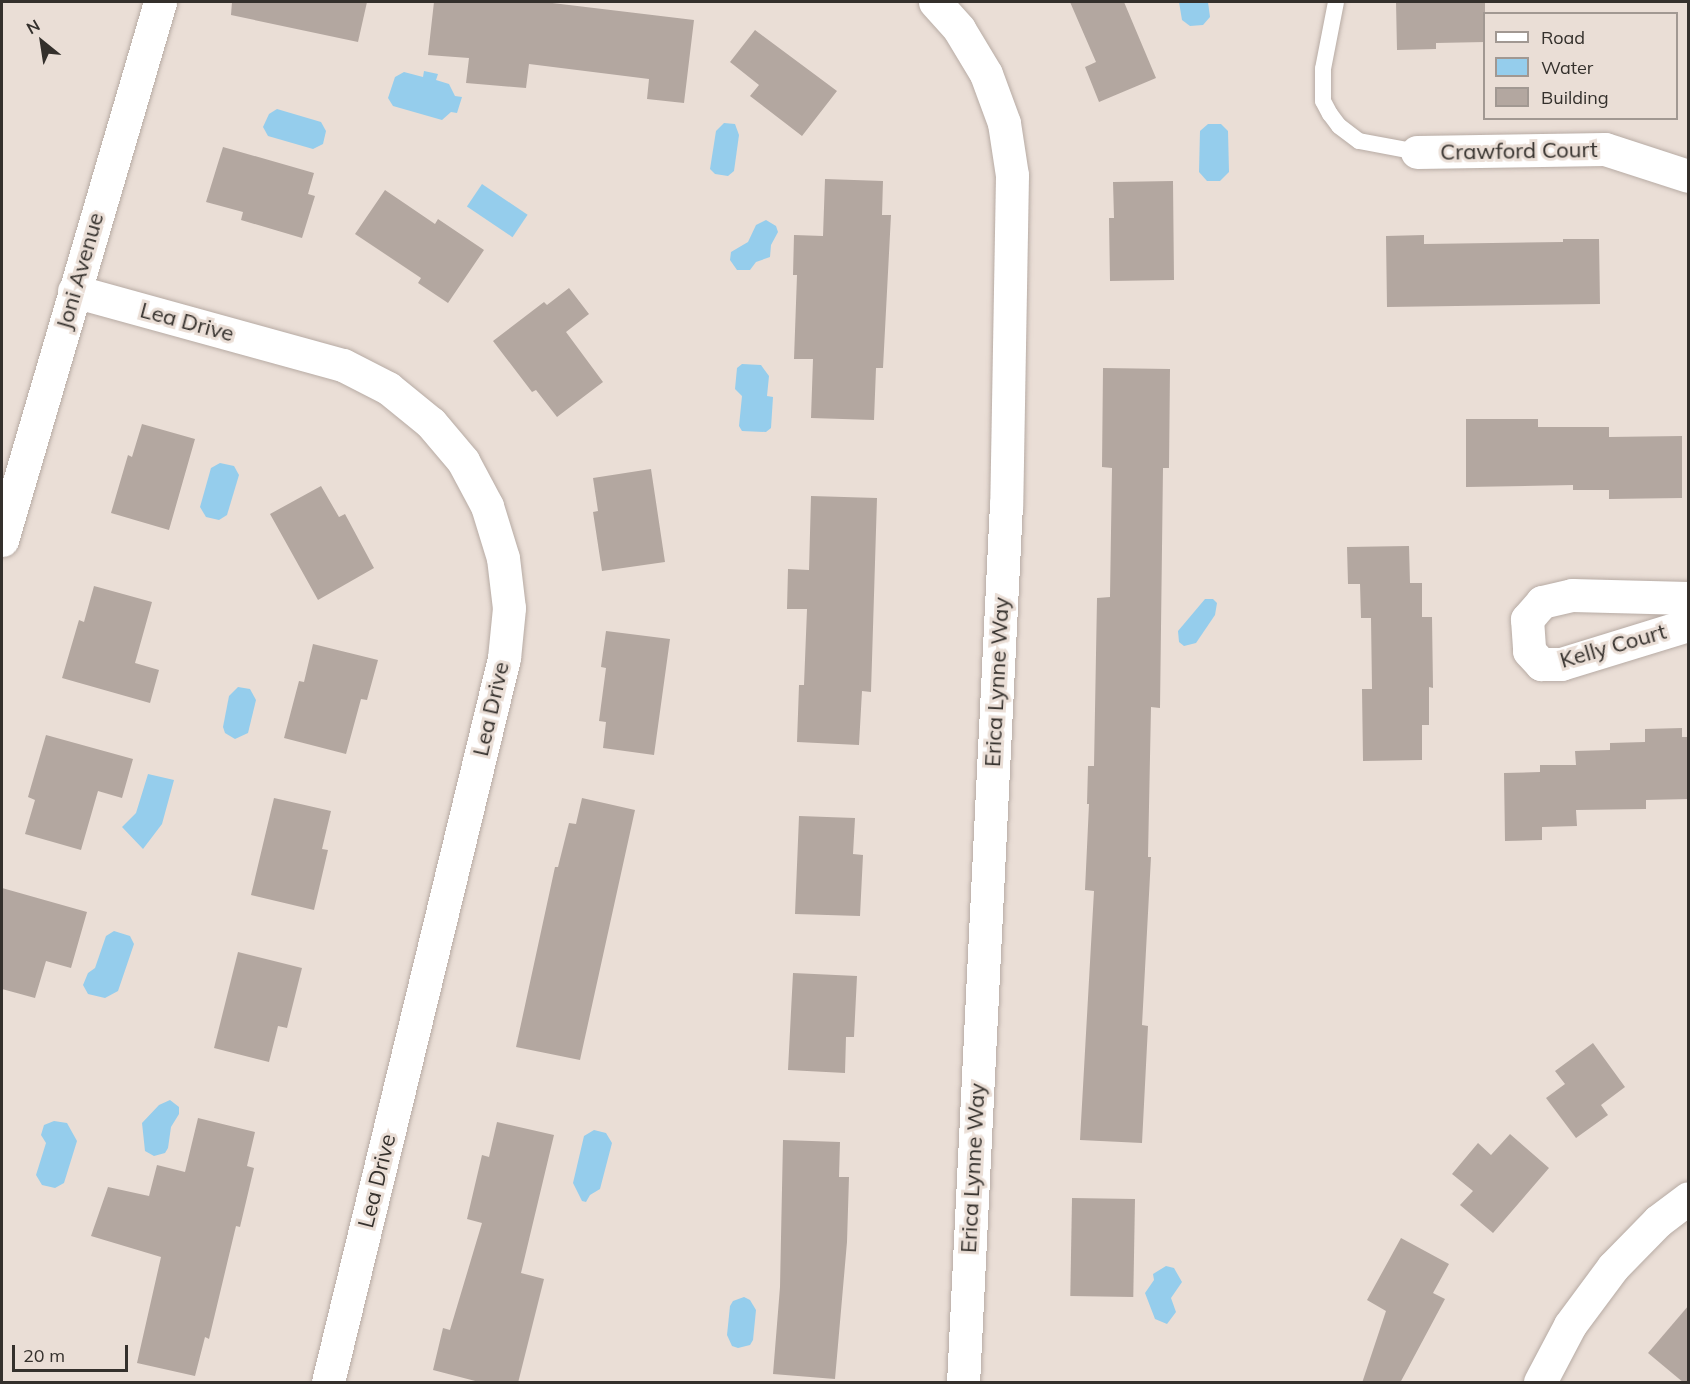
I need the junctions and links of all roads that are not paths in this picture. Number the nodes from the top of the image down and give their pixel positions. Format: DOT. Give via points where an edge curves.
graph roads {
  1 [pos="160,2"];
  2 [pos="935,2"];
  3 [pos="1336,2"];
  4 [pos="1417,152"];
  5 [pos="1689,176"];
  6 [pos="74,291"];
  7 [pos="2,540"];
  8 [pos="1689,598"];
  9 [pos="1689,625"];
  10 [pos="1689,1198"];
  11 [pos="328,1383"];
  12 [pos="963,1383"];
  13 [pos="1540,1383"];
  1 -- 6 [label="street, Joni Avenue"];
  2 -- 12 [label="street, Erica Lynne Way" via="959,29 986,74 1004,123 1012,175 1006,504"];
  3 -- 4 [label="lane" via="1323,69 1326,108 1339,126 1359,141"];
  4 -- 5 [label="street, Crawford Court" via="1605,148"];
  6 -- 7 [label="street, Joni Avenue"];
  6 -- 11 [label="street, Lea Drive" via="343,365 388,388 431,423 463,461 487,506 503,558 508,608 504,658"];
  8 -- 9 [label="street, Kelly Court" via="1572,595 1542,602 1527,619 1529,651 1541,664 1561,664"];
  10 -- 13 [label="street" via="1658,1221 1613,1267 1570,1325"];
}
